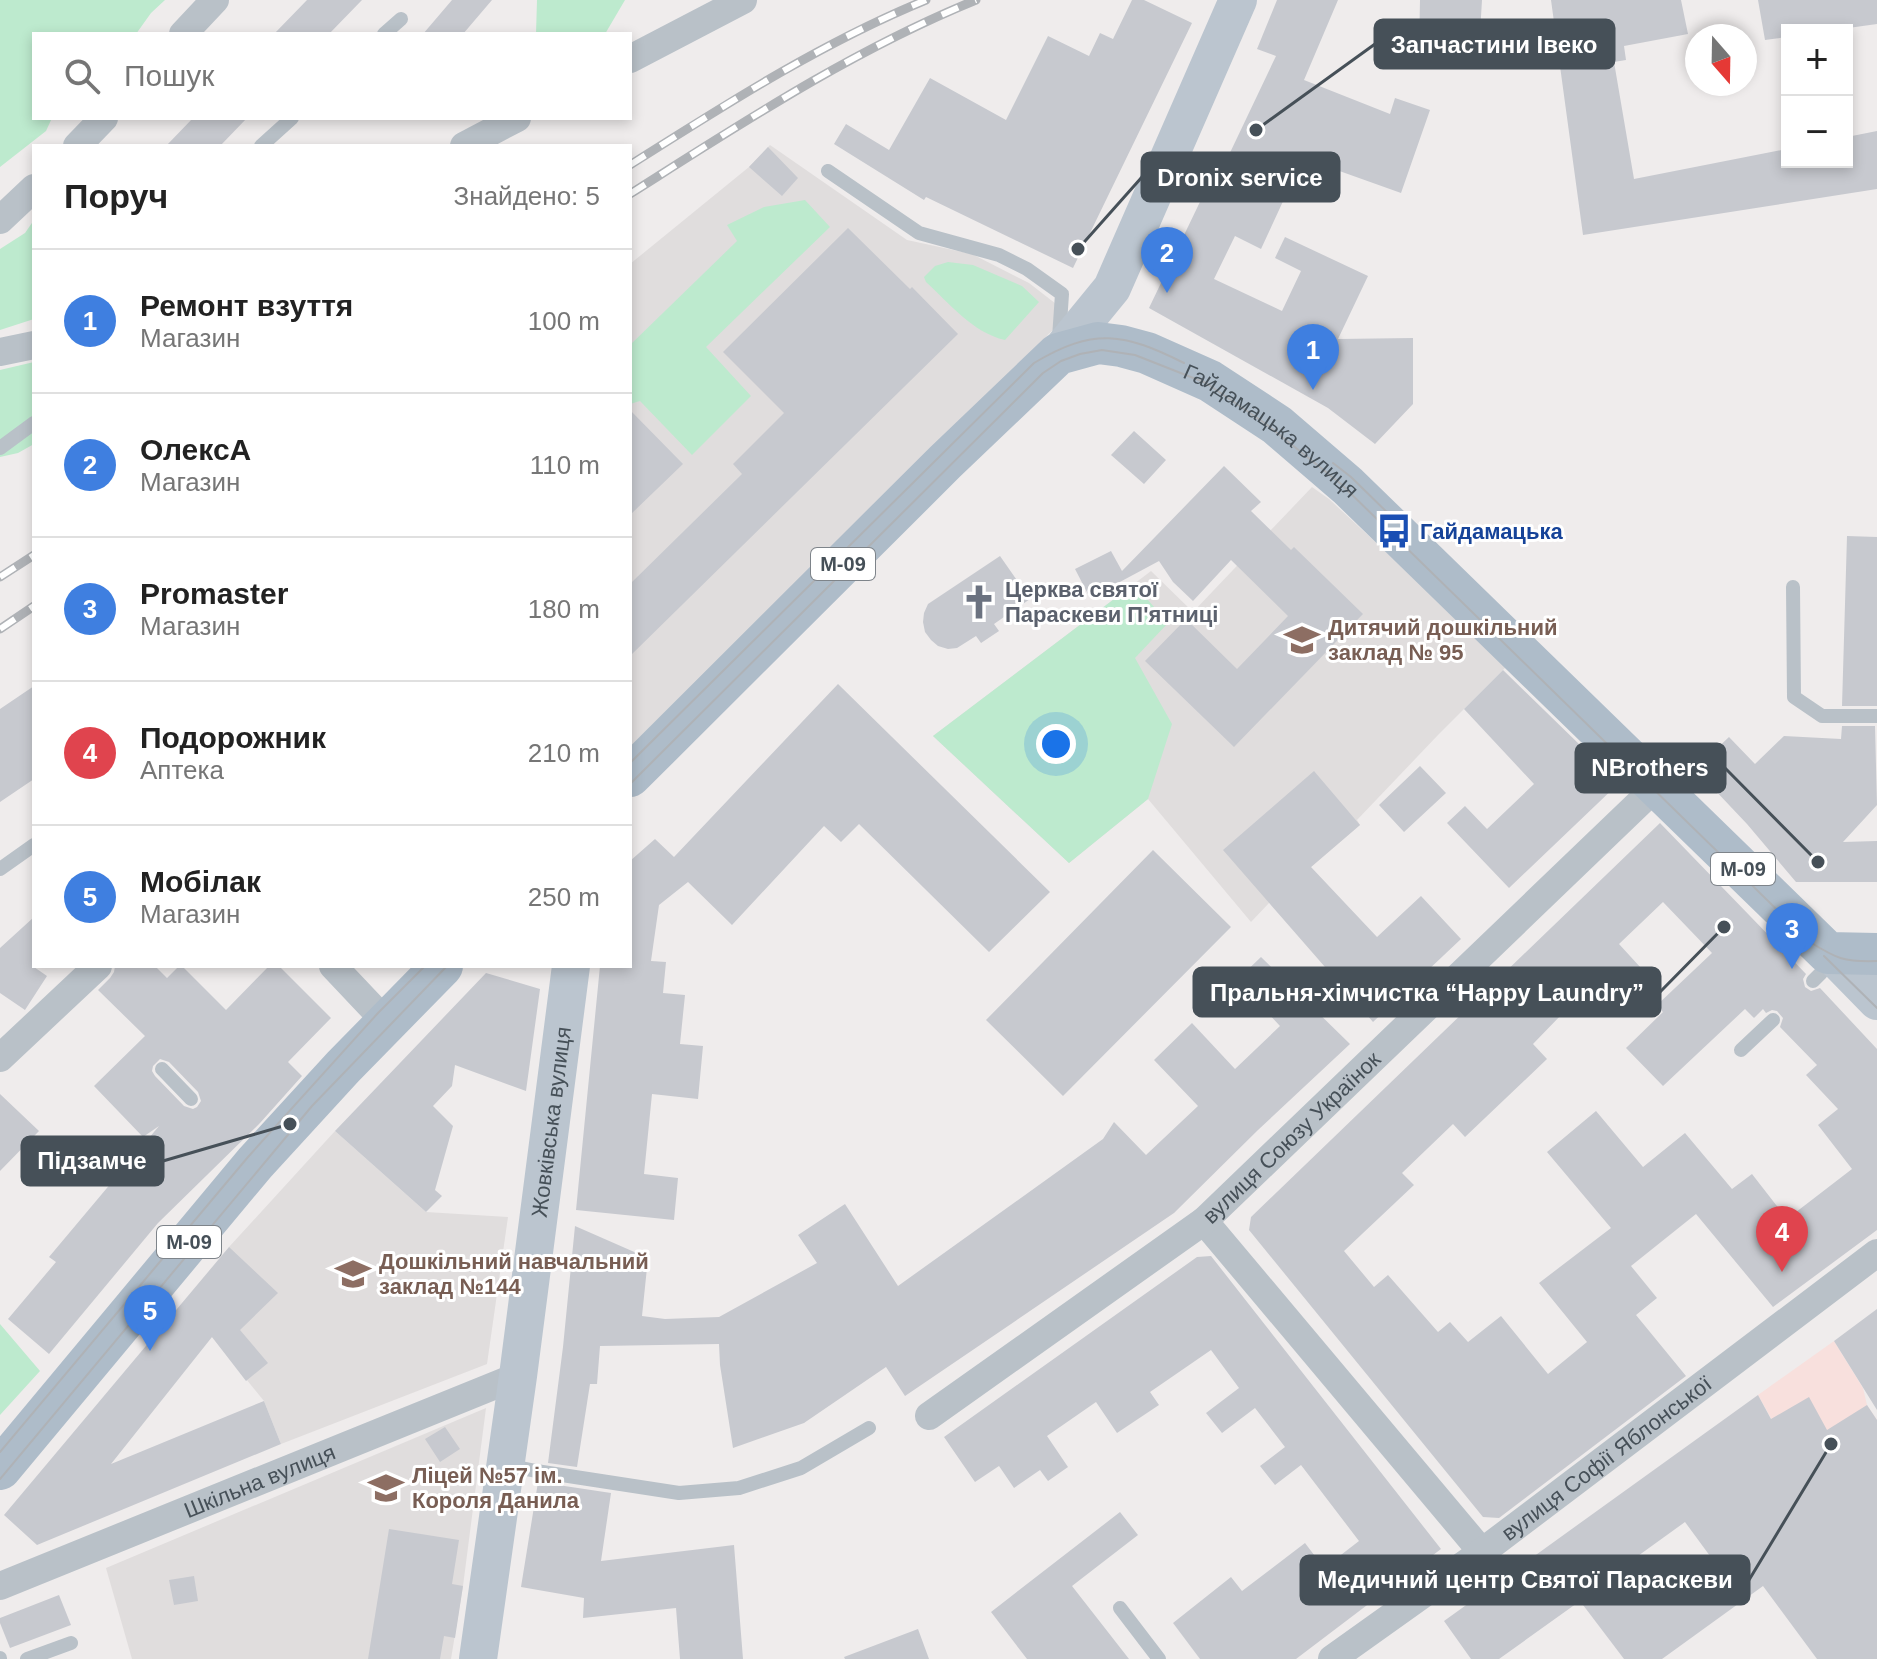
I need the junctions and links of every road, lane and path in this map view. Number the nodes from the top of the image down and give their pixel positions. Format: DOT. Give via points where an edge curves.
graph roads {
  1 [pos="215,0"];
  2 [pos="743,0"];
  3 [pos="1238,0"];
  4 [pos="401,19"];
  5 [pos="185,32"];
  6 [pos="386,32"];
  7 [pos="632,58"];
  8 [pos="102,120"];
  9 [pos="290,120"];
  10 [pos="513,120"];
  11 [pos="79,144"];
  12 [pos="263,144"];
  13 [pos="468,144"];
  14 [pos="828,171"];
  15 [pos="32,190"];
  16 [pos="0,220"];
  17 [pos="32,345"];
  18 [pos="0,352"];
  19 [pos="1058,354"];
  20 [pos="32,424"];
  21 [pos="0,448"];
  22 [pos="1793,587"];
  23 [pos="1877,716"];
  24 [pos="632,774"];
  25 [pos="1657,786"];
  26 [pos="32,846"];
  27 [pos="0,869"];
  28 [pos="1877,954"];
  29 [pos="1820,967"];
  30 [pos="96,968"];
  31 [pos="335,968"];
  32 [pos="440,968"];
  33 [pos="571,968"];
  34 [pos="1877,1001"];
  35 [pos="1773,1020"];
  36 [pos="386,1022"];
  37 [pos="1741,1050"];
  38 [pos="0,1058"];
  39 [pos="162,1069"];
  40 [pos="191,1099"];
  41 [pos="1204,1221"];
  42 [pos="1877,1253"];
  43 [pos="518,1376"];
  44 [pos="929,1416"];
  45 [pos="869,1428"];
  46 [pos="505,1465"];
  47 [pos="0,1469"];
  48 [pos="1482,1552"];
  49 [pos="0,1586"];
  50 [pos="1120,1608"];
  51 [pos="71,1643"];
  52 [pos="27,1659"];
  53 [pos="478,1659"];
  54 [pos="1159,1659"];
  55 [pos="1332,1659"];
  1 -- 5 [label="street"];
  2 -- 7 [label="street"];
  3 -- 19 [label="street" via="1112,288"];
  4 -- 6 [label="lane"];
  8 -- 11 [label="street"];
  9 -- 12 [label="lane"];
  10 -- 13 [label="street"];
  14 -- 19 [label="lane" via="919,233 999,255 1062,294"];
  15 -- 16 [label="street"];
  17 -- 18 [label="street"];
  19 -- 24 [label="main road, М-09"];
  19 -- 25 [label="main road, Гайдамацька вулиця / М-09" via="1098,343 1147,353 1210,381 1277,425 1348,486"];
  20 -- 21 [label="lane"];
  22 -- 23 [label="lane" via="1794,697 1822,716"];
  25 -- 29 [label="main road, Гайдамацька вулиця / М-09"];
  25 -- 41 [label="street, вулиця Союзу Українок"];
  26 -- 27 [label="lane"];
  28 -- 29 [label="main road"];
  29 -- 34 [label="street, Гайдамацька вулиця" via="1835,958"];
  30 -- 38 [label="street"];
  31 -- 36 [label="street"];
  32 -- 36 [label="main road, М-09"];
  33 -- 43 [label="street, Жовківська вулиця"];
  35 -- 37 [label="lane"];
  36 -- 47 [label="main road, М-09" via="249,1157"];
  39 -- 40 [label="lane"];
  41 -- 44 [label="street"];
  41 -- 48 [label="street, вулиця Союзу Українок"];
  42 -- 48 [label="street, вулиця Софії Яблонської"];
  43 -- 46 [label="street, Жовківська вулиця"];
  43 -- 49 [label="street, Шкільна вулиця"];
  45 -- 46 [label="lane" via="801,1468 739,1488 679,1493"];
  46 -- 53 [label="street, Жовківська вулиця"];
  48 -- 55 [label="street, вулиця Софії Яблонської"];
  50 -- 54 [label="lane"];
  51 -- 52 [label="lane"];
}
